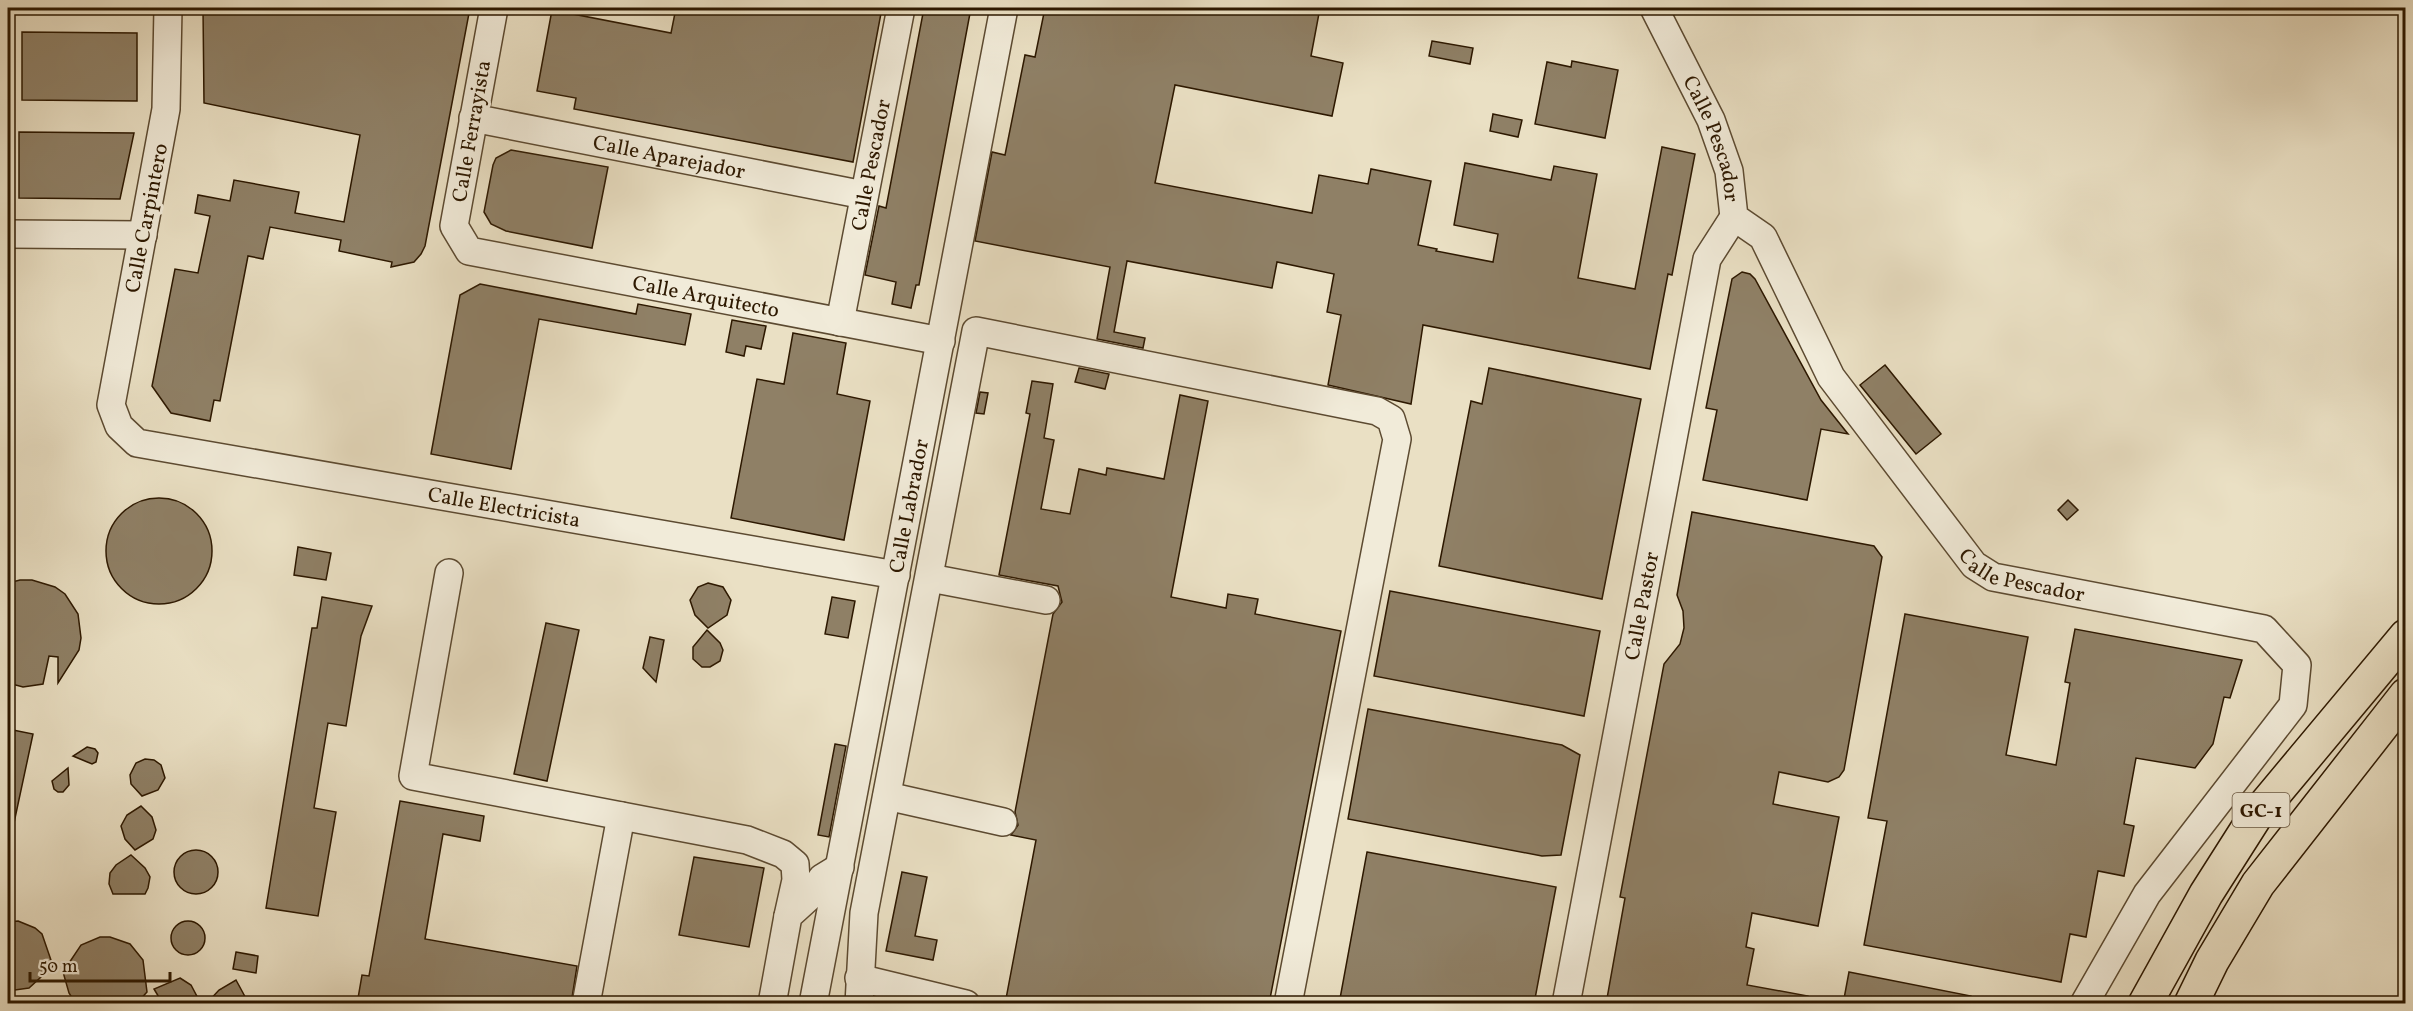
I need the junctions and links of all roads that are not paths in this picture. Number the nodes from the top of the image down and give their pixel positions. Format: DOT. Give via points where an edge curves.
graph roads {
  1 [pos="168,8"];
  2 [pos="494,8"];
  3 [pos="901,8"];
  4 [pos="1004,8"];
  5 [pos="1654,8"];
  6 [pos="473,118"];
  7 [pos="864,195"];
  8 [pos="1734,217"];
  9 [pos="8,234"];
  10 [pos="143,235"];
  11 [pos="470,251"];
  12 [pos="840,322"];
  13 [pos="941,341"];
  14 [pos="118,426"];
  15 [pos="449,573"];
  16 [pos="896,575"];
  17 [pos="930,578"];
  18 [pos="1046,600"];
  19 [pos="2406,636"];
  20 [pos="2406,695"];
  21 [pos="887,796"];
  22 [pos="621,816"];
  23 [pos="1003,822"];
  24 [pos="840,867"];
  25 [pos="2258,884"];
  26 [pos="788,916"];
  27 [pos="859,991"];
  28 [pos="586,1004"];
  29 [pos="772,1004"];
  30 [pos="813,1004"];
  31 [pos="966,1004"];
  32 [pos="1288,1004"];
  33 [pos="1566,1004"];
  34 [pos="2084,1004"];
  35 [pos="2145,1004"];
  36 [pos="2191,1004"];
  37 [pos="2209,1004"];
  1 -- 10 [label="street, Calle Carpintero" via="166,109"];
  2 -- 6 [label="street, Calle Ferrayista"];
  3 -- 7 [label="street, Calle Pescador"];
  4 -- 13 [label="street, Calle Labrador"];
  5 -- 8 [label="street, Calle Pescador" via="1711,120 1729,171"];
  6 -- 7 [label="street, Calle Aparejador"];
  6 -- 11 [label="street, Calle Ferrayista" via="454,226"];
  7 -- 12 [label="street, Calle Pescador"];
  8 -- 33 [label="street, Calle Pastor" via="1707,259"];
  8 -- 34 [label="street, Calle Pescador" via="1763,237 1831,377 1974,565 1993,577 2264,629 2297,664 2293,705 2147,894"];
  9 -- 10 [label="street"];
  10 -- 14 [label="street, Calle Carpintero" via="111,405"];
  11 -- 12 [label="street, Calle Arquitecto"];
  12 -- 13 [label="street, Calle Arquitecto"];
  13 -- 16 [label="street, Calle Labrador"];
  14 -- 16 [label="street, Calle Electricista" via="137,442"];
  15 -- 22 [label="street" via="413,776"];
  16 -- 24 [label="street, Calle Labrador"];
  17 -- 18 [label="street"];
  17 -- 21 [label="street"];
  17 -- 32 [label="street" via="976,331 1377,411 1392,419 1397,439"];
  19 -- 35 [label="highway, GC-1" via="2255,817 2206,894"];
  20 -- 25 [label="highway, GC-1"];
  21 -- 23 [label="street"];
  21 -- 27 [label="street" via="864,913"];
  22 -- 26 [label="street" via="747,840 783,854 795,864 796,880"];
  22 -- 28 [label="street"];
  24 -- 26 [label="street" via="822,878 810,896"];
  24 -- 30 [label="street, Calle Labrador"];
  25 -- 36 [label="highway, GC-1"];
  25 -- 37 [label="highway"];
  26 -- 29 [label="street"];
  27 -- 31 [label="street"];
}
